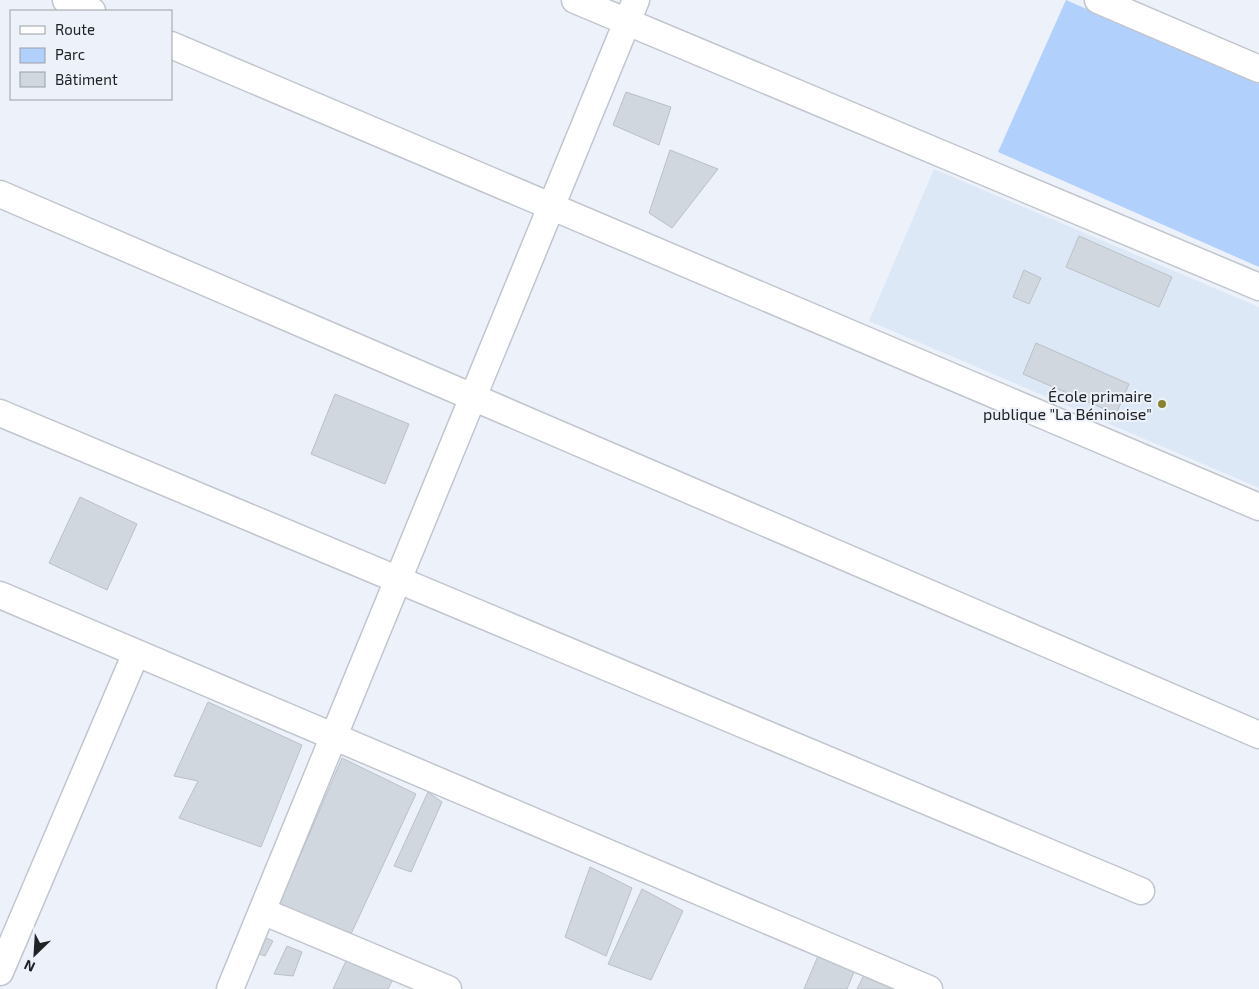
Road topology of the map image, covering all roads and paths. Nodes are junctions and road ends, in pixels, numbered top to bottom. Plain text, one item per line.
1 (66, 0) edge
2 (575, 0) edge
3 (1098, 0) edge
4 (90, 10) edge
5 (632, 11) edge
6 (172, 45) edge
7 (1259, 69) edge
8 (0, 194) edge
9 (552, 206) junction
10 (1259, 287) edge
11 (473, 397) junction
12 (0, 413) edge
13 (1259, 507) edge
14 (398, 580) junction
15 (0, 595) edge
16 (136, 653) junction
17 (1259, 735) edge
18 (334, 737) junction
19 (1141, 891) dead end
20 (262, 911) junction
21 (0, 972) edge
22 (230, 989) edge
23 (448, 989) edge
24 (929, 989) edge

1 - 4 street
2 - 5 street
3 - 7 street
5 - 9 street
5 - 10 street
6 - 9 street
8 - 11 street
9 - 11 street
9 - 13 street
11 - 14 street
11 - 17 street
12 - 14 street
14 - 18 street
14 - 19 street
15 - 16 street
16 - 18 street
16 - 21 street
18 - 20 street
18 - 24 street
20 - 22 street
20 - 23 street

